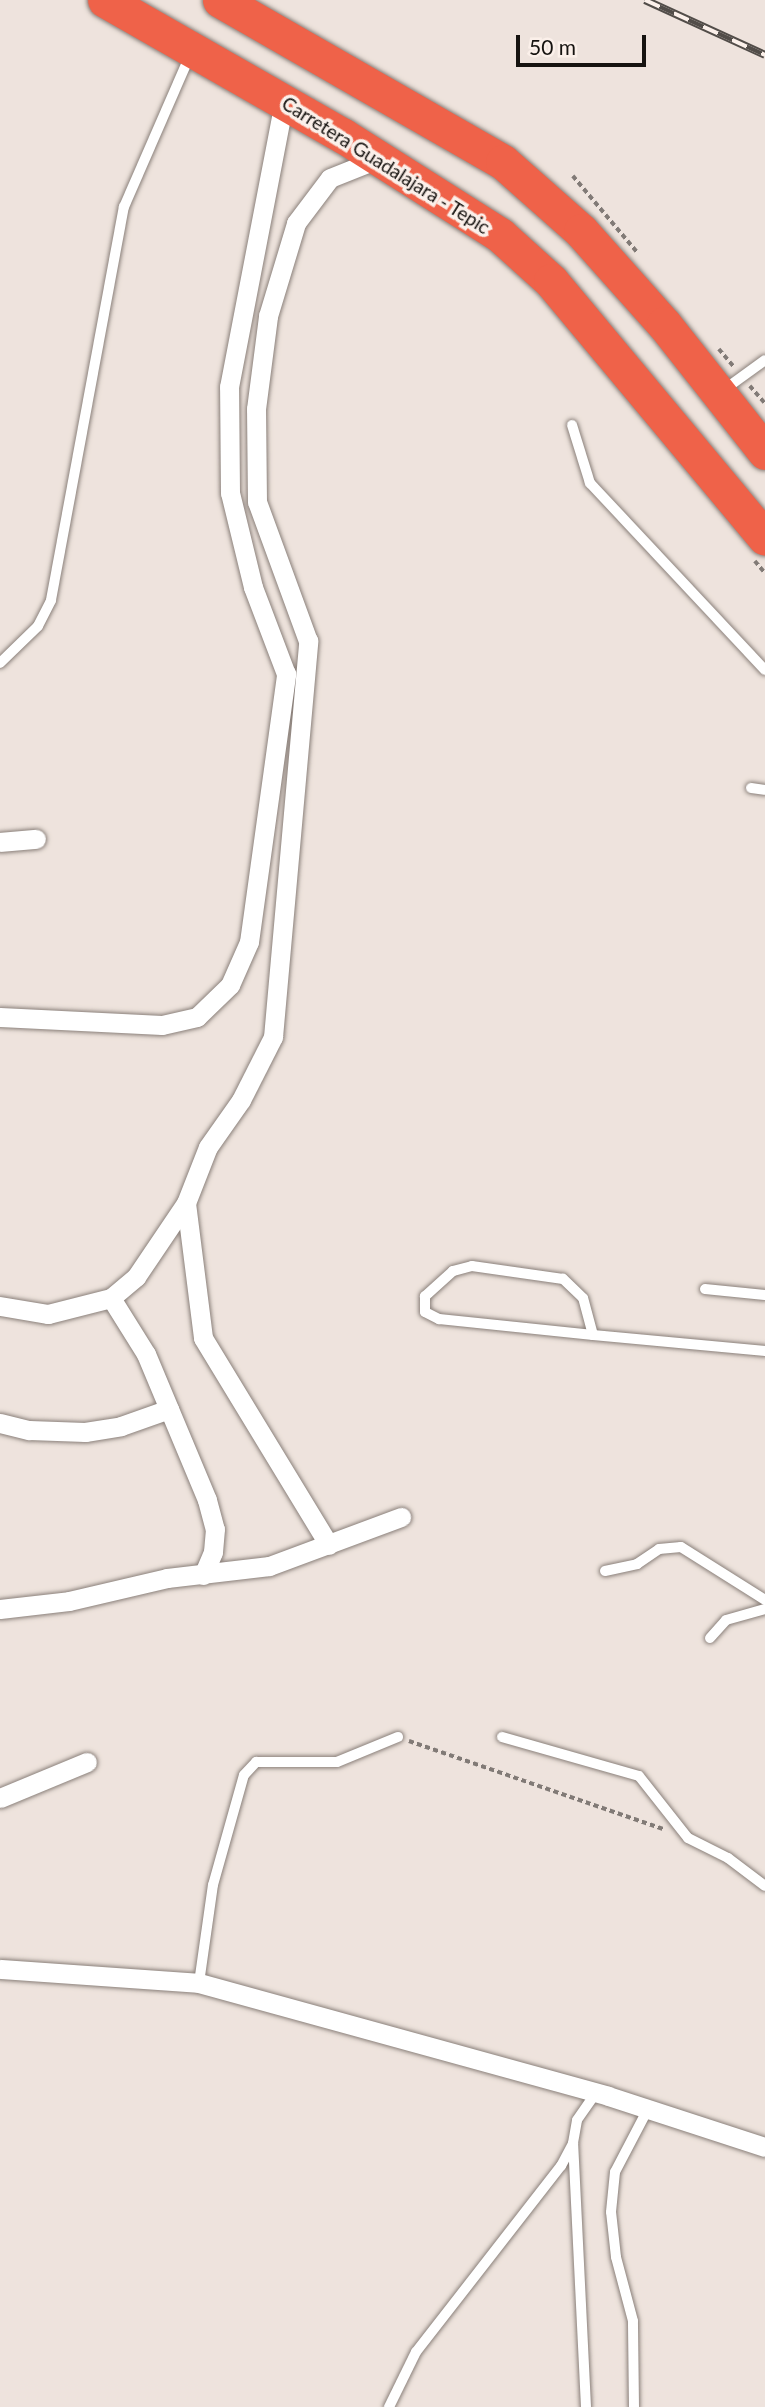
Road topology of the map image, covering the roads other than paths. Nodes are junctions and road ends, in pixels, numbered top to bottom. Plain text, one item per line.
1 (105, 0) edge
2 (220, 0) edge
3 (193, 48) junction
4 (284, 102) junction
5 (380, 158) junction
6 (765, 360) edge
7 (229, 387) junction
8 (259, 388) junction
9 (718, 393) junction
10 (572, 425) dead end
11 (765, 452) edge
12 (765, 538) edge
13 (274, 552) junction
14 (246, 559) junction
15 (301, 623) junction
16 (271, 634) junction
17 (0, 663) edge
18 (765, 670) edge
19 (751, 788) dead end
20 (765, 790) edge
21 (267, 811) junction
22 (295, 812) junction
23 (36, 839) dead end
24 (0, 842) edge
25 (0, 1017) edge
26 (186, 1203) junction
27 (705, 1289) dead end
28 (765, 1295) edge
29 (111, 1298) junction
30 (0, 1306) edge
31 (593, 1335) junction
32 (765, 1351) edge
33 (169, 1409) junction
34 (0, 1423) edge
35 (401, 1517) dead end
36 (329, 1545) junction
37 (605, 1571) dead end
38 (203, 1575) junction
39 (765, 1600) edge
40 (0, 1609) edge
41 (765, 1609) edge
42 (710, 1638) dead end
43 (398, 1737) road end
44 (502, 1737) dead end
45 (87, 1762) dead end
46 (0, 1798) edge
47 (765, 1886) edge
48 (0, 1969) edge
49 (199, 1983) junction
50 (596, 2093) junction
51 (648, 2109) junction
52 (573, 2143) junction
53 (765, 2147) edge
54 (388, 2407) edge
55 (586, 2407) edge
56 (634, 2407) edge

1 - 3 highway, Carretera Guadalajara - Tepic
2 - 9 highway
3 - 4 highway, Carretera Guadalajara - Tepic
3 - 17 lane
4 - 5 highway, Carretera Guadalajara - Tepic
4 - 7 street
5 - 8 street
5 - 12 highway, Carretera Guadalajara - Tepic
6 - 9 lane
7 - 8 street
7 - 14 street
8 - 13 street
9 - 11 highway
10 - 18 lane
13 - 14 street
13 - 15 street
14 - 16 street
15 - 16 street
15 - 22 street
16 - 21 street
19 - 20 lane
21 - 22 street
21 - 25 street
22 - 26 street
23 - 24 street
26 - 29 street
26 - 36 street
27 - 28 lane
29 - 30 street
29 - 33 street
31 - 31 lane
31 - 32 lane
33 - 34 street
33 - 38 street
35 - 36 street
36 - 38 street
37 - 39 lane
38 - 40 street
41 - 42 lane
43 - 49 lane
44 - 47 lane
45 - 46 street
48 - 49 street
49 - 50 street
50 - 51 street
50 - 52 lane
51 - 53 street
51 - 56 lane
52 - 54 lane
52 - 55 lane

